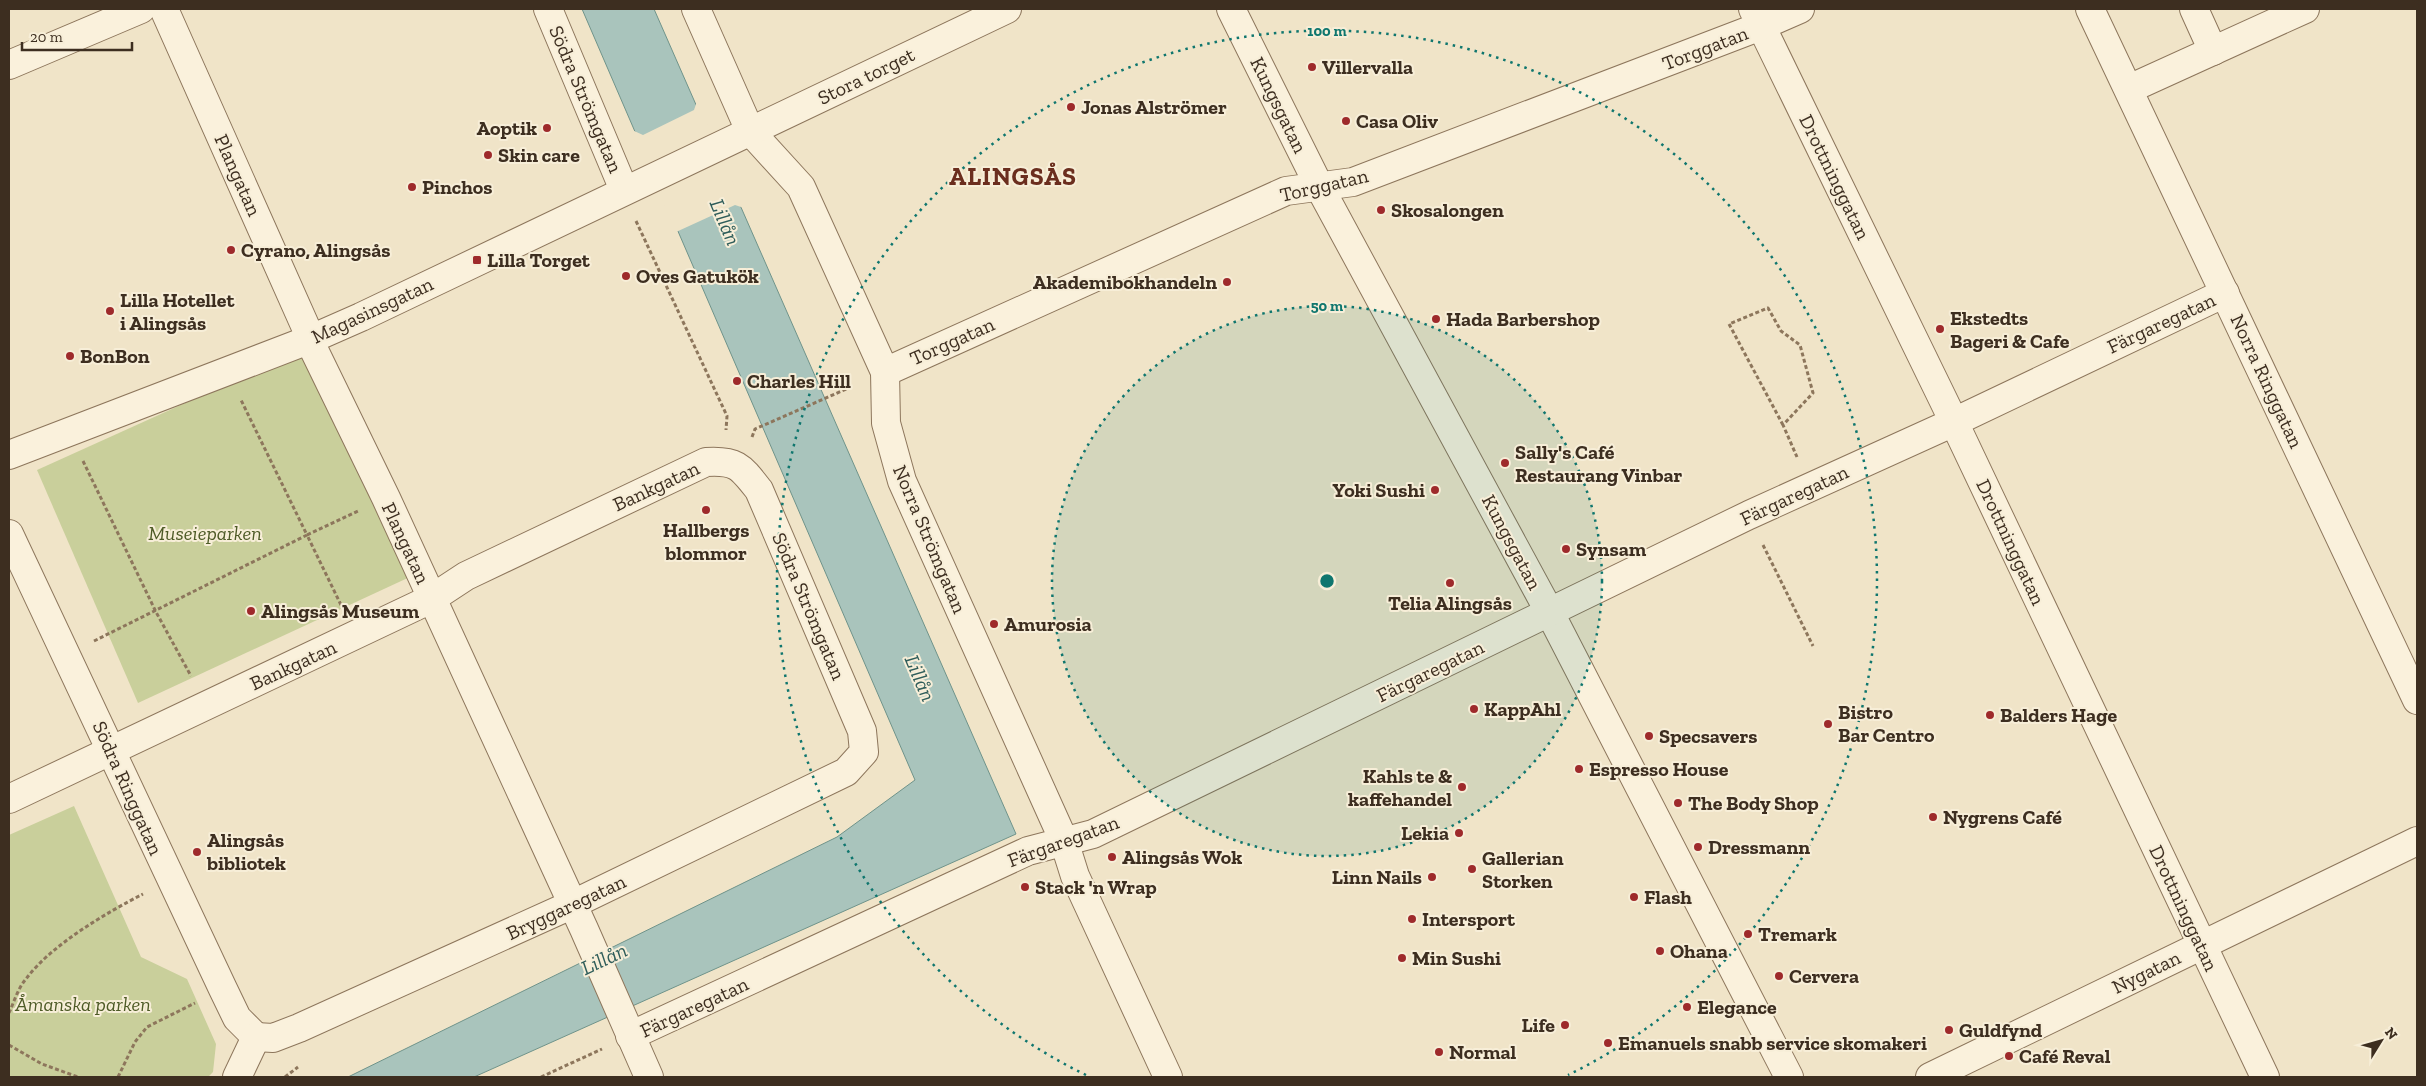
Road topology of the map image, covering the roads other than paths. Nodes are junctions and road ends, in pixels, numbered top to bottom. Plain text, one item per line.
1 (141, 9) edge
2 (164, 9) edge
3 (548, 9) edge
4 (696, 9) edge
5 (1007, 9) edge
6 (1231, 9) edge
7 (1800, 9) edge
8 (2090, 9) edge
9 (2194, 9) edge
10 (2305, 9) edge
11 (1757, 17) edge
12 (2214, 51) junction
13 (9, 65) edge
14 (2129, 89) junction
15 (750, 131) junction
16 (725, 142) joint
17 (634, 186) junction
18 (1319, 186) junction
19 (2225, 293) junction
20 (311, 339) junction
21 (885, 372) junction
22 (1954, 422) junction
23 (9, 456) edge
24 (732, 463) joint
25 (9, 534) edge
26 (431, 598) junction
27 (1550, 613) junction
28 (2417, 700) edge
29 (112, 751) junction
30 (864, 752) joint
31 (9, 799) edge
32 (1064, 841) junction
33 (2417, 841) edge
34 (571, 906) junction
35 (2201, 945) junction
36 (627, 1026) junction
37 (256, 1037) junction
38 (237, 1077) edge
39 (649, 1077) edge
40 (1168, 1077) edge
41 (1789, 1077) edge
42 (1930, 1077) edge
43 (2265, 1077) edge

1 - 13 street
2 - 20 street, Plangatan
3 - 17 street, Södra Strömgatan
4 - 15 street, Norra Strömgatan
5 - 15 street, Stora torget
6 - 18 street, Kungsgatan
7 - 11 street, Torggatan
8 - 14 street, Norra Ringgatan
9 - 12 street
10 - 12 street
11 - 18 street, Torggatan
11 - 22 street, Drottninggatan
12 - 14 street
14 - 19 street, Norra Ringgatan
15 - 16 street, Stora torget
15 - 21 street, Norra Strömgatan
16 - 17 street, Magasinsgatan
17 - 20 street, Magasinsgatan
18 - 21 street, Torggatan
18 - 27 street, Kungsgatan
19 - 22 street, Färgaregatan
19 - 28 street, Norra Ringgatan
20 - 23 street, Magasinsgatan
20 - 26 street, Plangatan
21 - 32 street, Norra Strömgatan
22 - 27 street, Färgaregatan
22 - 35 street, Drottninggatan
24 - 26 street, Bankgatan
24 - 30 street, Södra Strömgatan
25 - 29 street, Södra Ringgatan
26 - 29 street, Bankgatan
26 - 34 street, Plangatan
27 - 32 street, Färgaregatan
27 - 41 street, Kungsgatan
29 - 31 street, Bankgatan
29 - 37 street, Södra Ringgatan
30 - 34 street, Bryggaregatan
32 - 36 street, Färgaregatan
32 - 40 street, Norra Strömgatan
33 - 35 street, Nygatan
34 - 36 street, Plangatan
34 - 37 street, Bryggaregatan
35 - 42 street, Nygatan
35 - 43 street, Drottninggatan
36 - 39 street, Plangatan
37 - 38 street

